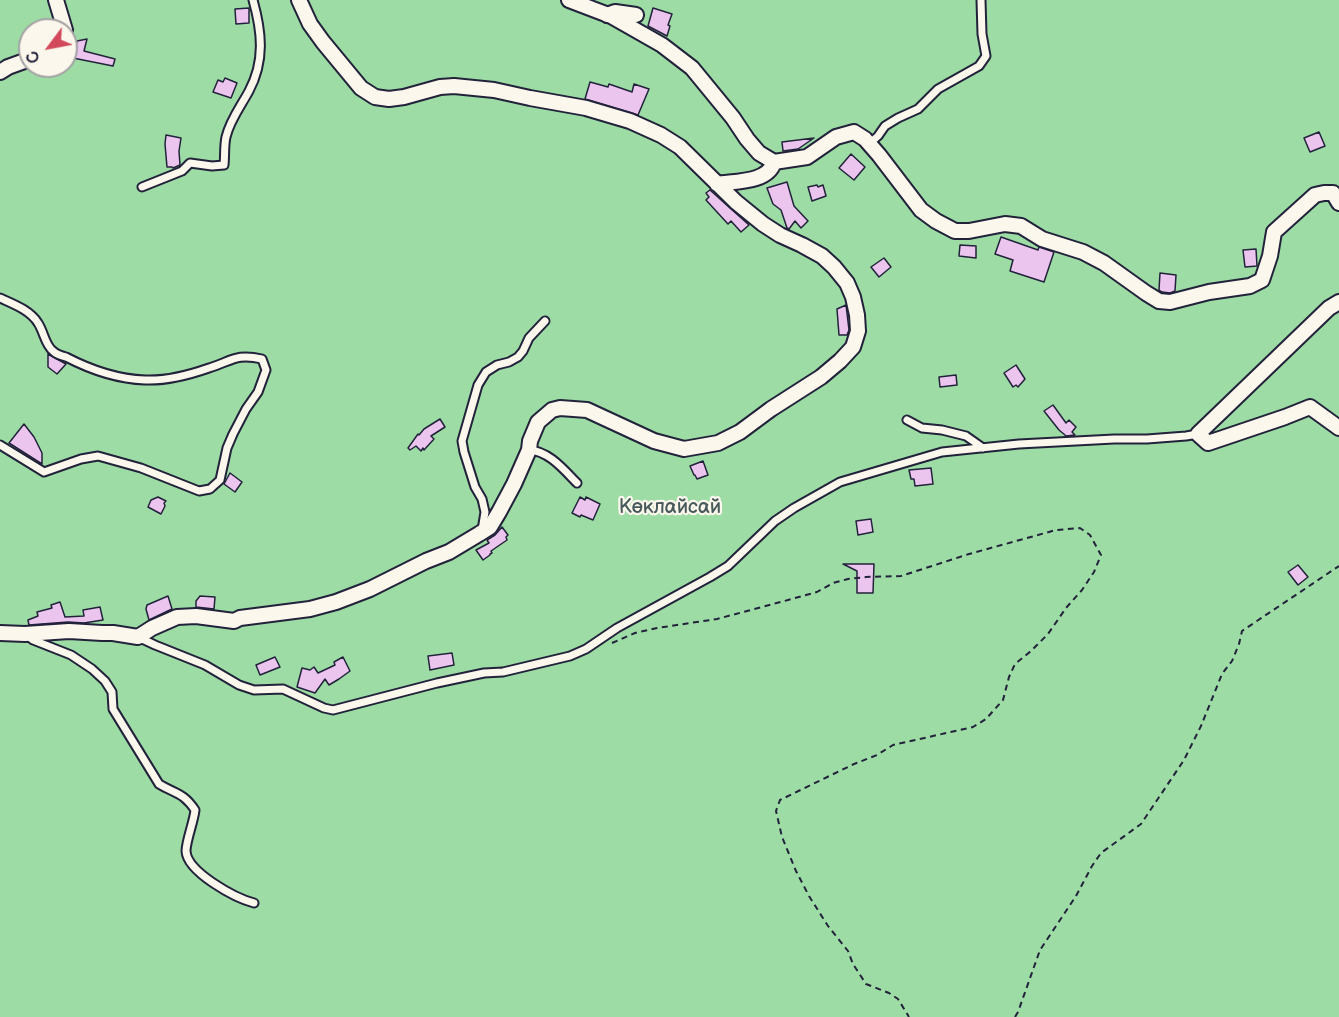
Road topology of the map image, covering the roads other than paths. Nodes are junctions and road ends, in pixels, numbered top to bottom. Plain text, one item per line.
1 (56, 0) edge
2 (253, 0) edge
3 (299, 0) edge
4 (569, 0) edge
5 (981, 0) edge
6 (607, 15) junction
7 (636, 15) dead end
8 (61, 18) edge
9 (18, 64) edge
10 (0, 72) edge
11 (869, 144) junction
12 (774, 162) junction
13 (717, 184) junction
14 (142, 187) dead end
15 (1339, 203) edge
16 (0, 298) edge
17 (1339, 302) edge
18 (545, 321) dead end
19 (907, 420) dead end
20 (1339, 428) edge
21 (1198, 434) junction
22 (0, 445) edge
23 (982, 448) junction
24 (529, 450) junction
25 (577, 483) dead end
26 (482, 533) junction
27 (0, 633) edge
28 (25, 634) junction
29 (138, 636) junction
30 (254, 903) dead end

1 - 8 street
2 - 14 lane
3 - 13 street
4 - 6 street
5 - 11 lane
6 - 7 street
6 - 12 street
9 - 10 street
11 - 12 street
11 - 15 street
12 - 13 street
13 - 24 street
16 - 22 lane
17 - 21 street
18 - 26 lane
19 - 23 lane
20 - 21 street
21 - 23 lane
23 - 29 lane
24 - 25 lane
24 - 26 street
26 - 29 street
27 - 28 street
28 - 29 street
28 - 30 lane

